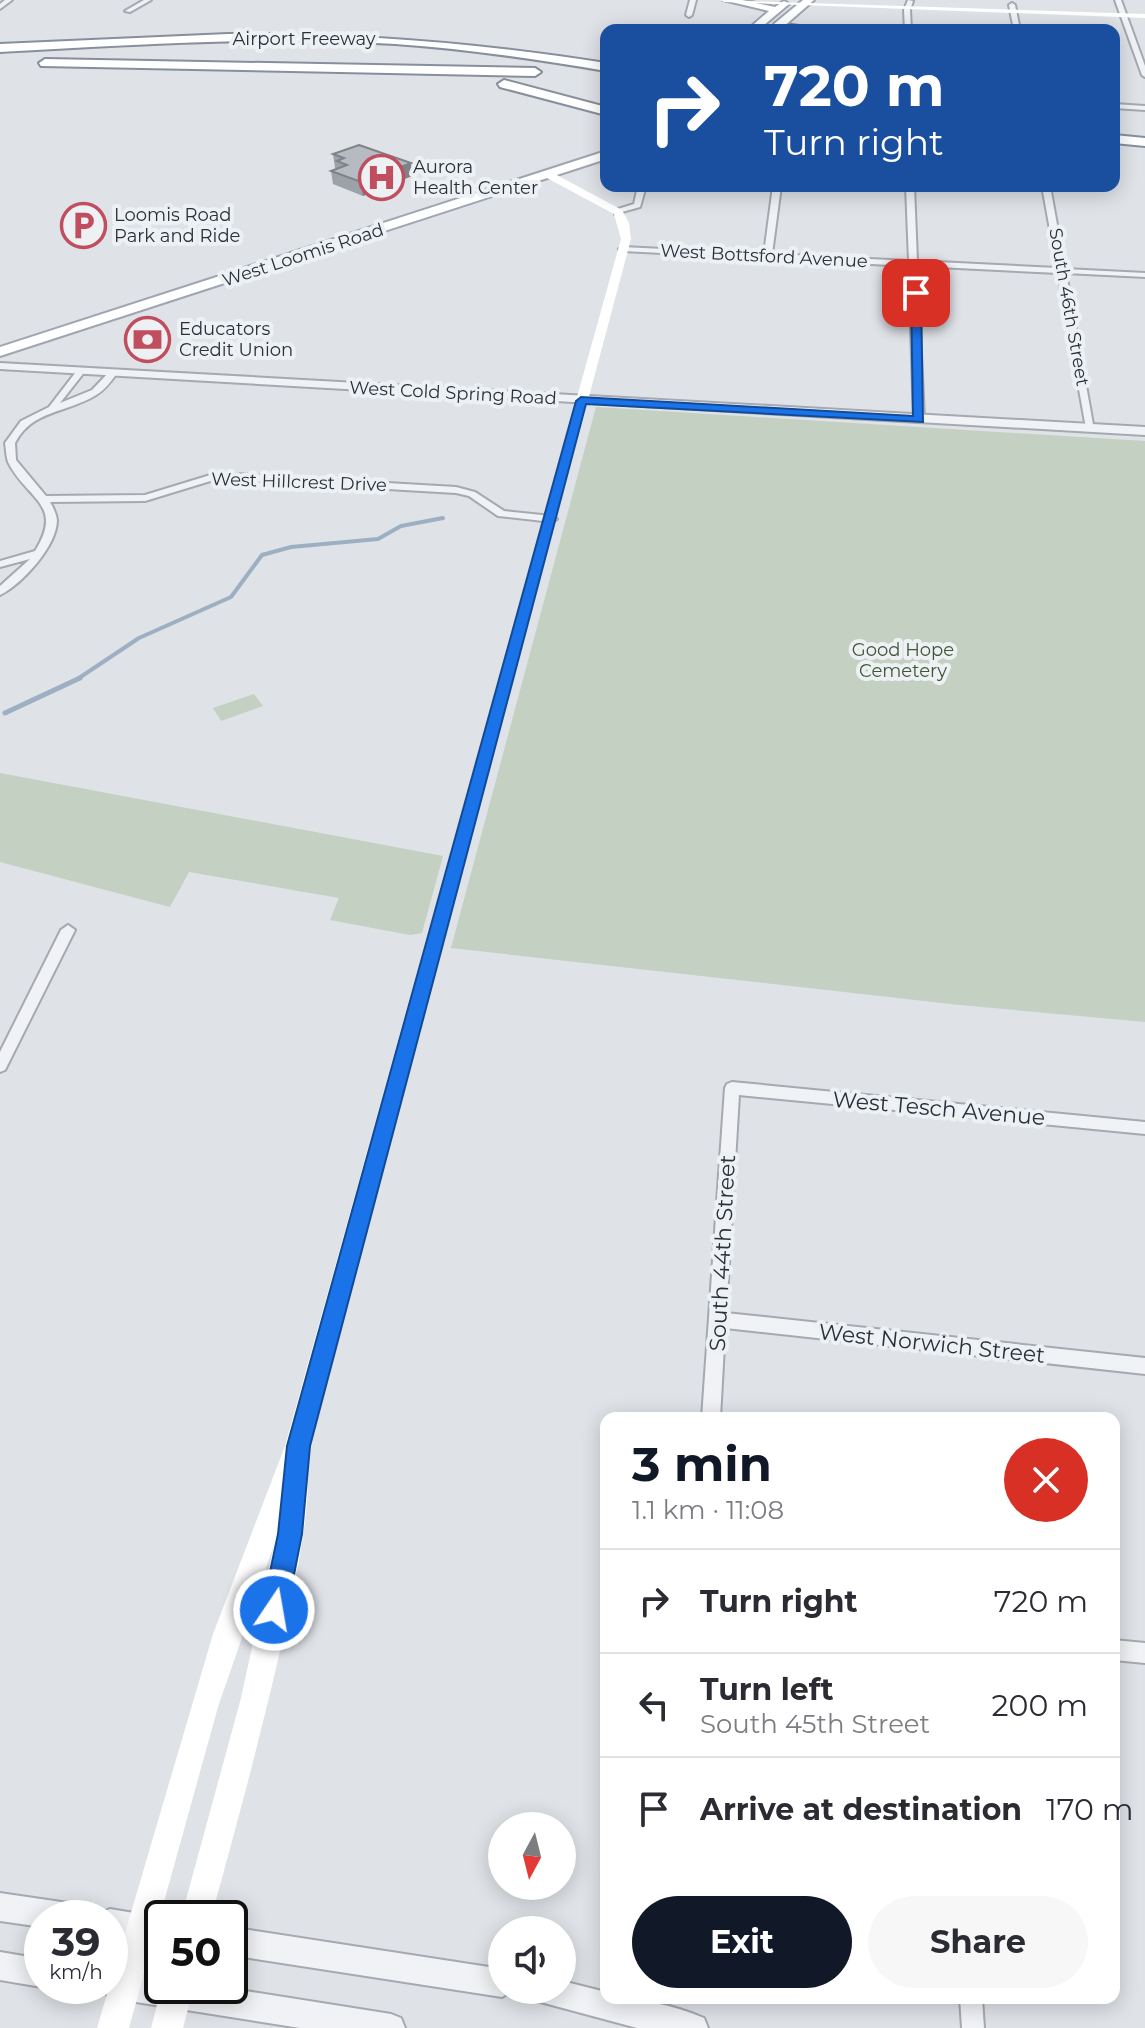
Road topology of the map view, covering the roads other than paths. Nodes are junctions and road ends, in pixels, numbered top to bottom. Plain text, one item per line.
1 (9, 0) edge
2 (148, 0) edge
3 (693, 0) edge
4 (726, 0) edge
5 (887, 0) edge
6 (807, 2) edge
7 (784, 4) edge
8 (909, 4) edge
9 (0, 7) edge
10 (1012, 8) junction
11 (1121, 8) edge
12 (128, 11) dead end
13 (1145, 13) edge
14 (689, 15) dead end
15 (759, 24) edge
16 (780, 24) edge
17 (908, 24) edge
18 (1016, 24) edge
19 (301, 37) junction
20 (0, 48) edge
21 (600, 53) edge
22 (30, 63) dead end
23 (600, 66) edge
24 (328, 67) junction
25 (1145, 75) edge
26 (600, 78) edge
27 (1120, 106) edge
28 (1145, 108) edge
29 (600, 109) edge
30 (1120, 142) edge
31 (1145, 144) edge
32 (600, 145) edge
33 (1120, 152) edge
34 (1145, 154) edge
35 (573, 156) junction
36 (600, 157) edge
37 (535, 169) junction
38 (549, 175) junction
39 (499, 191) junction
40 (640, 192) edge
41 (776, 192) edge
42 (910, 192) edge
43 (1047, 192) edge
44 (618, 212) junction
45 (623, 249) junction
46 (263, 255) junction
47 (768, 256) junction
48 (279, 262) junction
49 (915, 264) junction
50 (1063, 271) junction
51 (1145, 275) edge
52 (0, 339) edge
53 (0, 352) edge
54 (0, 366) edge
55 (82, 370) junction
56 (114, 372) junction
57 (581, 401) junction
58 (53, 406) junction
59 (919, 419) junction
60 (1091, 428) junction
61 (1145, 431) edge
62 (43, 499) junction
63 (552, 519) junction
64 (38, 553) junction
65 (0, 564) edge
66 (0, 592) edge
67 (68, 930) dead end
68 (0, 1066) edge
69 (732, 1088) joint
70 (1145, 1128) edge
71 (719, 1320) junction
72 (1145, 1366) edge
73 (711, 1412) edge
74 (298, 1446) junction
75 (1120, 1651) edge
76 (1145, 1653) edge
77 (160, 1900) edge
78 (201, 1900) edge
79 (0, 1907) edge
80 (24, 1911) edge
81 (144, 1943) edge
82 (248, 1944) edge
83 (0, 1966) edge
84 (128, 1969) edge
85 (24, 1970) edge
86 (488, 1981) edge
87 (576, 1998) edge
88 (248, 2003) edge
89 (116, 2004) edge
90 (173, 2004) edge
91 (971, 2004) edge
92 (113, 2028) edge
93 (167, 2028) edge
94 (391, 2028) edge
95 (694, 2028) edge
96 (973, 2028) edge

1 - 9 street
2 - 12 street
3 - 14 street
4 - 7 main road
5 - 8 main road
6 - 7 main road
6 - 8 main road
6 - 16 main road
7 - 15 main road
8 - 10 main road
8 - 17 street
10 - 11 main road
10 - 18 street
11 - 13 main road
11 - 25 street
19 - 20 highway, Airport Freeway
19 - 21 highway
19 - 23 highway, Airport Freeway
22 - 24 highway, Airport Freeway
24 - 26 highway, Airport Freeway
24 - 29 highway
27 - 28 street
30 - 31 highway
32 - 35 main road, West Loomis Road
33 - 34 highway
35 - 37 main road, West Loomis Road
35 - 38 main road
36 - 38 main road, West Loomis Road
37 - 39 main road
37 - 46 main road, West Loomis Road
38 - 39 main road, West Loomis Road
38 - 44 main road
39 - 48 main road, West Loomis Road
40 - 44 street
41 - 47 street
42 - 49 street
43 - 50 street, South 46th Street
44 - 45 main road
45 - 47 street, West Bottsford Avenue
45 - 57 main road
46 - 48 main road
46 - 52 main road, West Loomis Road
47 - 49 street, West Bottsford Avenue
48 - 53 main road, West Loomis Road
49 - 50 street, West Bottsford Avenue
49 - 59 street
50 - 51 street, West Bottsford Avenue
50 - 60 street, South 46th Street
54 - 55 street, West Cold Spring Road
55 - 56 street, West Cold Spring Road
55 - 58 street
56 - 57 street, West Cold Spring Road
56 - 58 street
57 - 59 street, West Cold Spring Road
57 - 63 main road
58 - 62 street
59 - 60 street, West Cold Spring Road
60 - 61 street, West Cold Spring Road
62 - 63 street, West Hillcrest Drive
62 - 64 street
63 - 74 main road
64 - 65 street
64 - 66 street
67 - 68 street
69 - 70 street, West Tesch Avenue
69 - 71 street, South 44th Street
71 - 72 street, West Norwich Street
71 - 73 street, South 44th Street
74 - 77 main road
74 - 78 main road
75 - 76 street
79 - 80 street
81 - 84 main road
82 - 86 street
83 - 85 street
87 - 95 street
88 - 94 street
89 - 92 main road
90 - 93 main road
91 - 96 street

